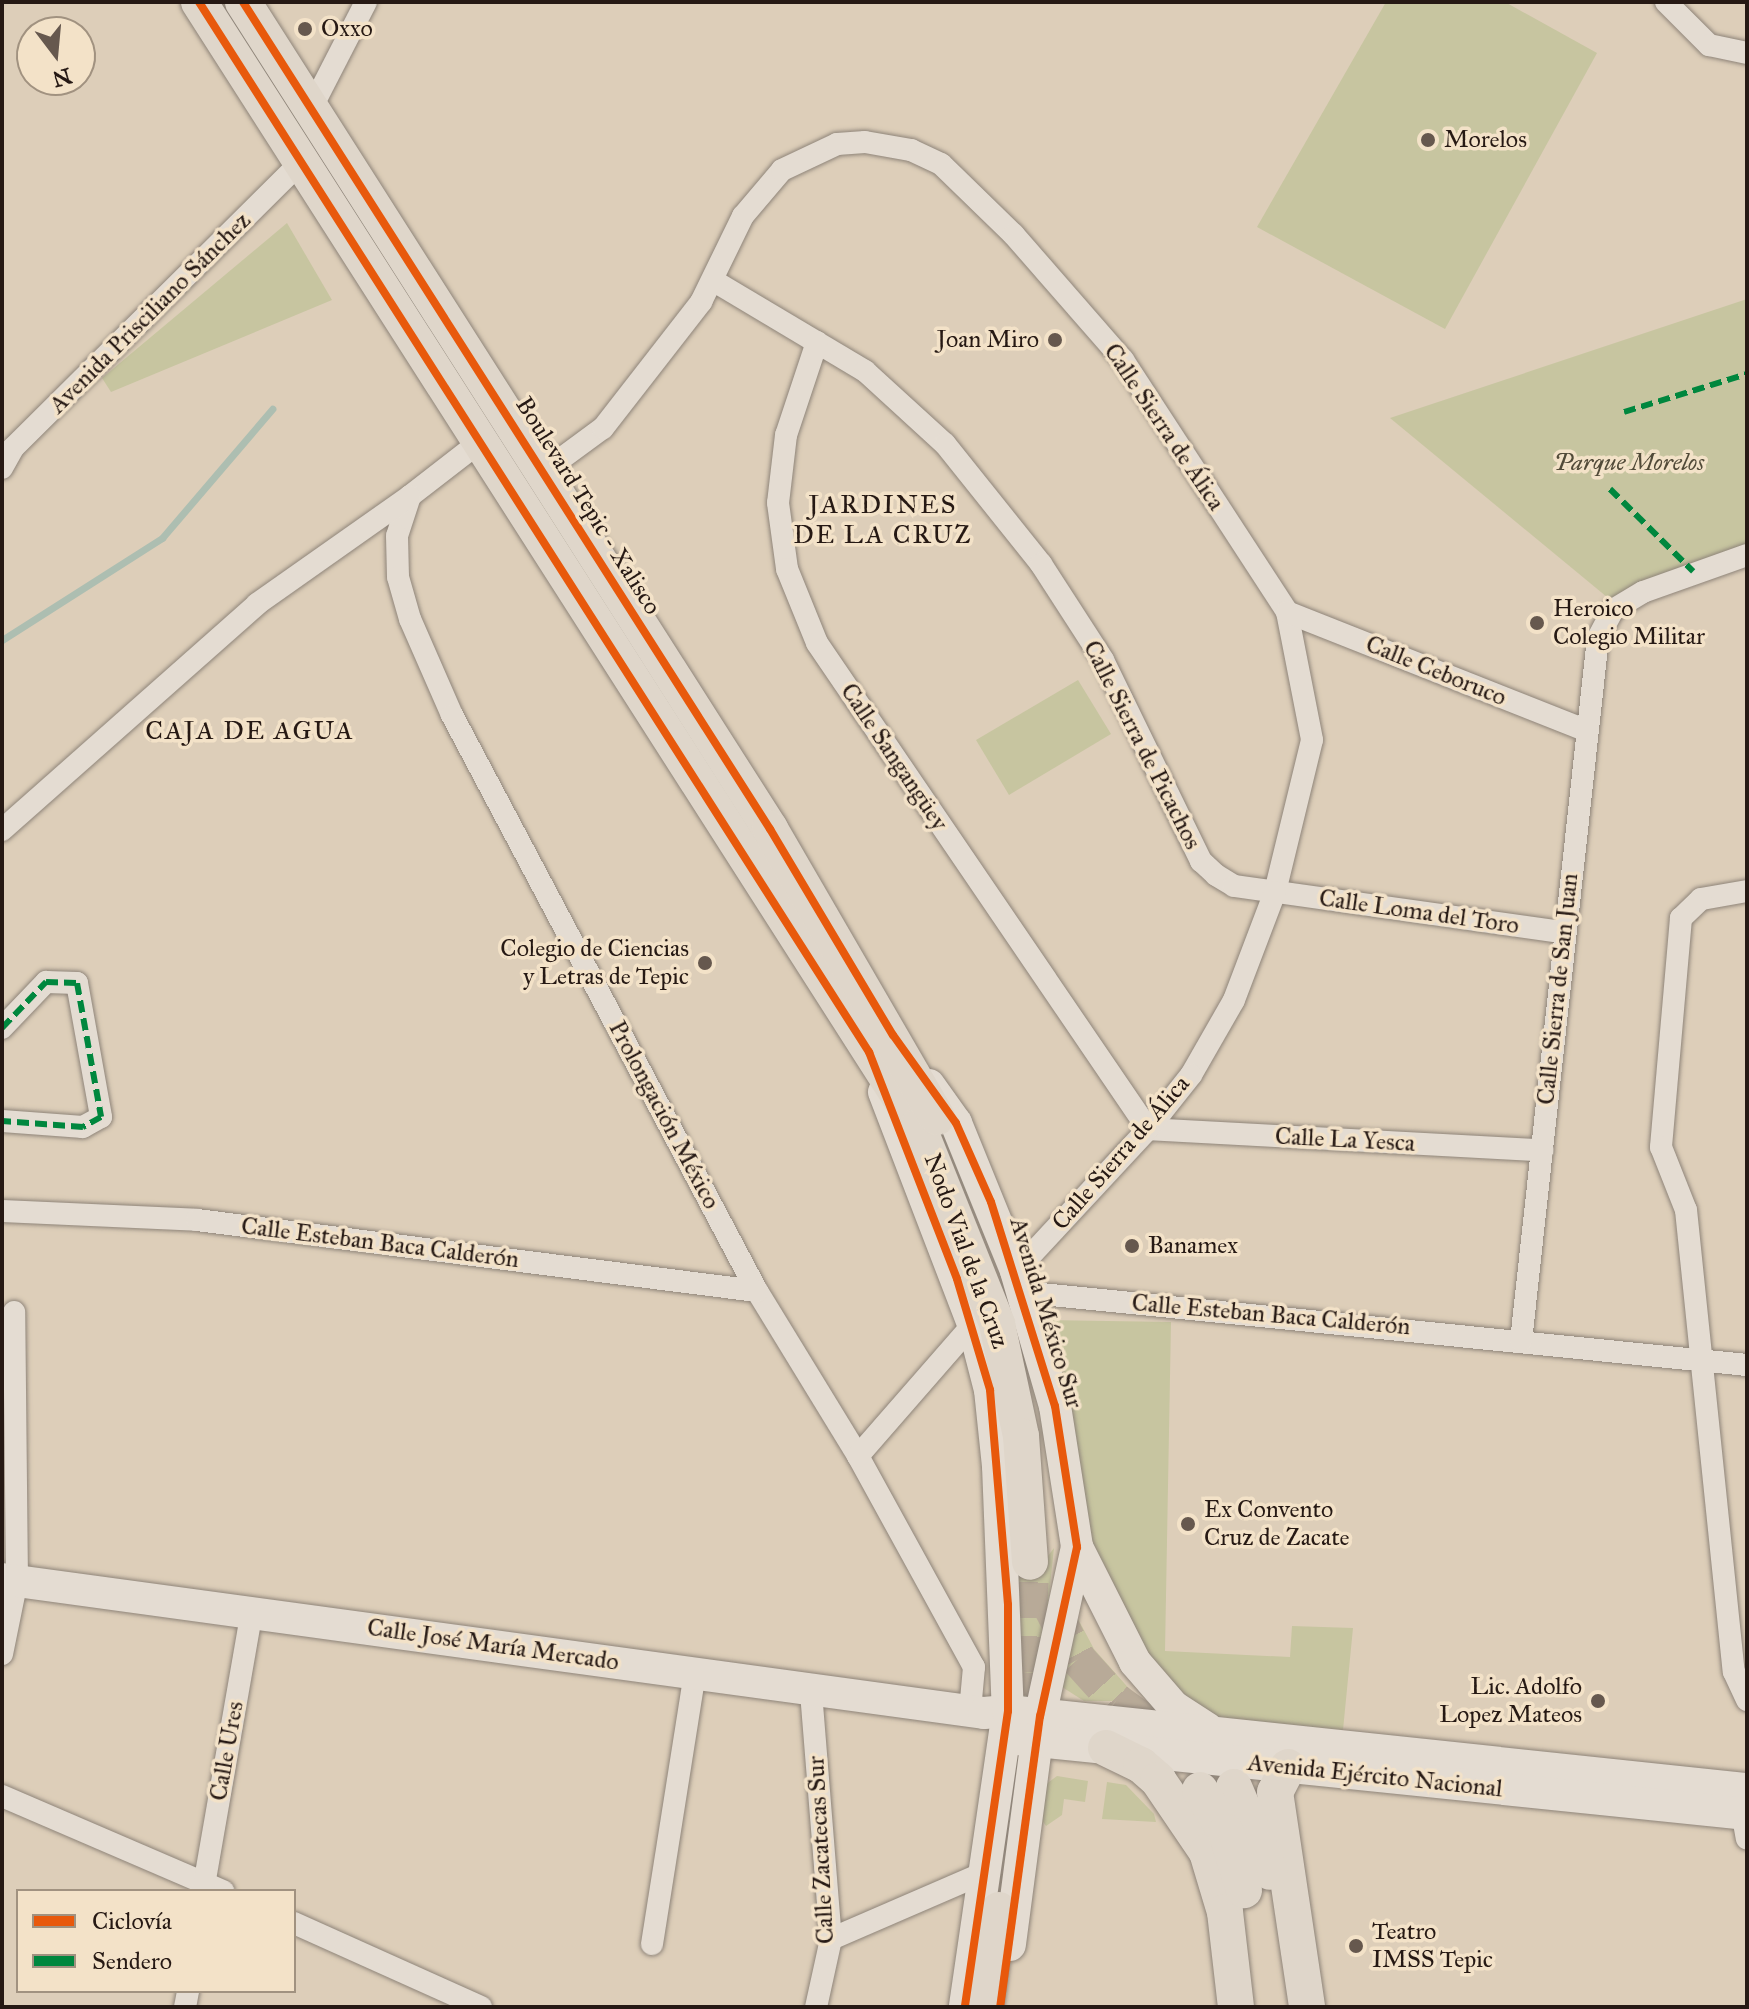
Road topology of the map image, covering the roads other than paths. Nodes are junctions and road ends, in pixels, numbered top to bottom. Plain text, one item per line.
1 (199, 2) edge
2 (243, 2) edge
3 (366, 2) edge
4 (1666, 2) edge
5 (1747, 53) edge
6 (311, 109) junction
7 (302, 161) junction
8 (714, 281) junction
9 (817, 342) junction
10 (481, 441) junction
11 (2, 468) edge
12 (543, 472) junction
13 (410, 496) junction
14 (1747, 555) edge
15 (1287, 612) junction
16 (1585, 730) junction
17 (2, 830) edge
18 (1747, 891) edge
19 (1275, 892) junction
20 (1563, 932) junction
21 (2, 1028) edge
22 (881, 1043) junction
23 (2, 1121) edge
24 (1148, 1129) junction
25 (1542, 1150) junction
26 (2, 1211) edge
27 (1019, 1282) junction
28 (757, 1291) junction
29 (14, 1312) dead end
30 (973, 1324) junction
31 (1521, 1341) junction
32 (1700, 1360) junction
33 (1747, 1365) edge
34 (858, 1456) junction
35 (1050, 1555) junction
36 (10, 1579) edge
37 (252, 1610) junction
38 (2, 1654) edge
39 (695, 1674) junction
40 (811, 1692) junction
41 (1747, 1700) edge
42 (991, 1718) junction
43 (1039, 1728) junction
44 (1218, 1735) junction
45 (1106, 1748) junction
46 (1288, 1767) junction
47 (2, 1796) edge
48 (1744, 1809) edge
49 (981, 1874) junction
50 (210, 1888) edge
51 (999, 1910) tunnel mouth
52 (296, 1924) edge
53 (831, 1939) junction
54 (652, 1944) dead end
55 (481, 2007) edge
56 (816, 2007) edge
57 (965, 2007) edge
58 (985, 2007) edge
59 (1000, 2007) edge
60 (1236, 2007) edge
61 (1260, 2007) edge
62 (1295, 2007) edge
63 (1307, 2007) edge

1 - 7 main road
2 - 6 main road, Boulevard Tepic - Xalisco
3 - 6 street
4 - 5 street
6 - 12 main road, Boulevard Tepic - Xalisco
7 - 10 main road
7 - 11 street, Avenida Prisciliano Sánchez
8 - 9 street, Calle Sierra de Picachos
8 - 12 street, Calle Sierra de Álica
8 - 15 street, Calle Sierra de Álica
9 - 19 street, Calle Sierra de Picachos
9 - 24 street, Calle Sangangüey
10 - 12 street
10 - 13 street
10 - 22 main road
12 - 22 main road, Boulevard Tepic - Xalisco
13 - 17 street
13 - 28 street, Prolongación México
14 - 16 street, Calle Sierra de San Juan
15 - 16 street, Calle Ceboruco
15 - 19 street, Calle Sierra de Álica
16 - 20 street, Calle Sierra de San Juan
18 - 32 street
19 - 20 street, Calle Loma del Toro
19 - 24 street, Calle Sierra de Álica
20 - 25 street, Calle Sierra de San Juan
21 - 23 street
22 - 27 main road, Avenida México Sur
22 - 30 main road
22 - 35 main road, Nodo Vial de la Cruz
24 - 25 street, Calle La Yesca
24 - 27 street, Calle Sierra de Álica
25 - 31 street, Calle Sierra de San Juan
26 - 28 street, Calle Esteban Baca Calderón
27 - 31 street, Calle Esteban Baca Calderón
27 - 35 main road, Avenida México Sur
28 - 34 street, Prolongación México
29 - 36 street
30 - 34 street
30 - 42 main road
31 - 32 street, Calle Esteban Baca Calderón
32 - 33 street, Calle Esteban Baca Calderón
32 - 41 street
34 - 42 street, Prolongación México
35 - 43 main road, Avenida México Sur
35 - 44 main road
36 - 37 main road, Calle José María Mercado
36 - 38 street
37 - 39 main road, Calle José María Mercado
37 - 50 street, Calle Ures
39 - 40 main road, Calle José María Mercado
39 - 54 street
40 - 42 main road, Calle José María Mercado
40 - 53 street, Calle Zacatecas Sur
42 - 43 main road, Avenida Ejército Nacional
42 - 49 main road
43 - 44 main road, Avenida Ejército Nacional
43 - 45 main road, Avenida Ejército Nacional
43 - 59 main road, Avenida México Sur
44 - 48 main road, Avenida Ejército Nacional
45 - 46 main road, Avenida Ejército Nacional
45 - 60 main road
46 - 48 main road, Avenida Ejército Nacional
46 - 63 main road
47 - 50 street
49 - 53 street
49 - 57 main road
51 - 58 main road
52 - 55 street
53 - 56 street, Calle Zacatecas Sur
61 - 62 main road

